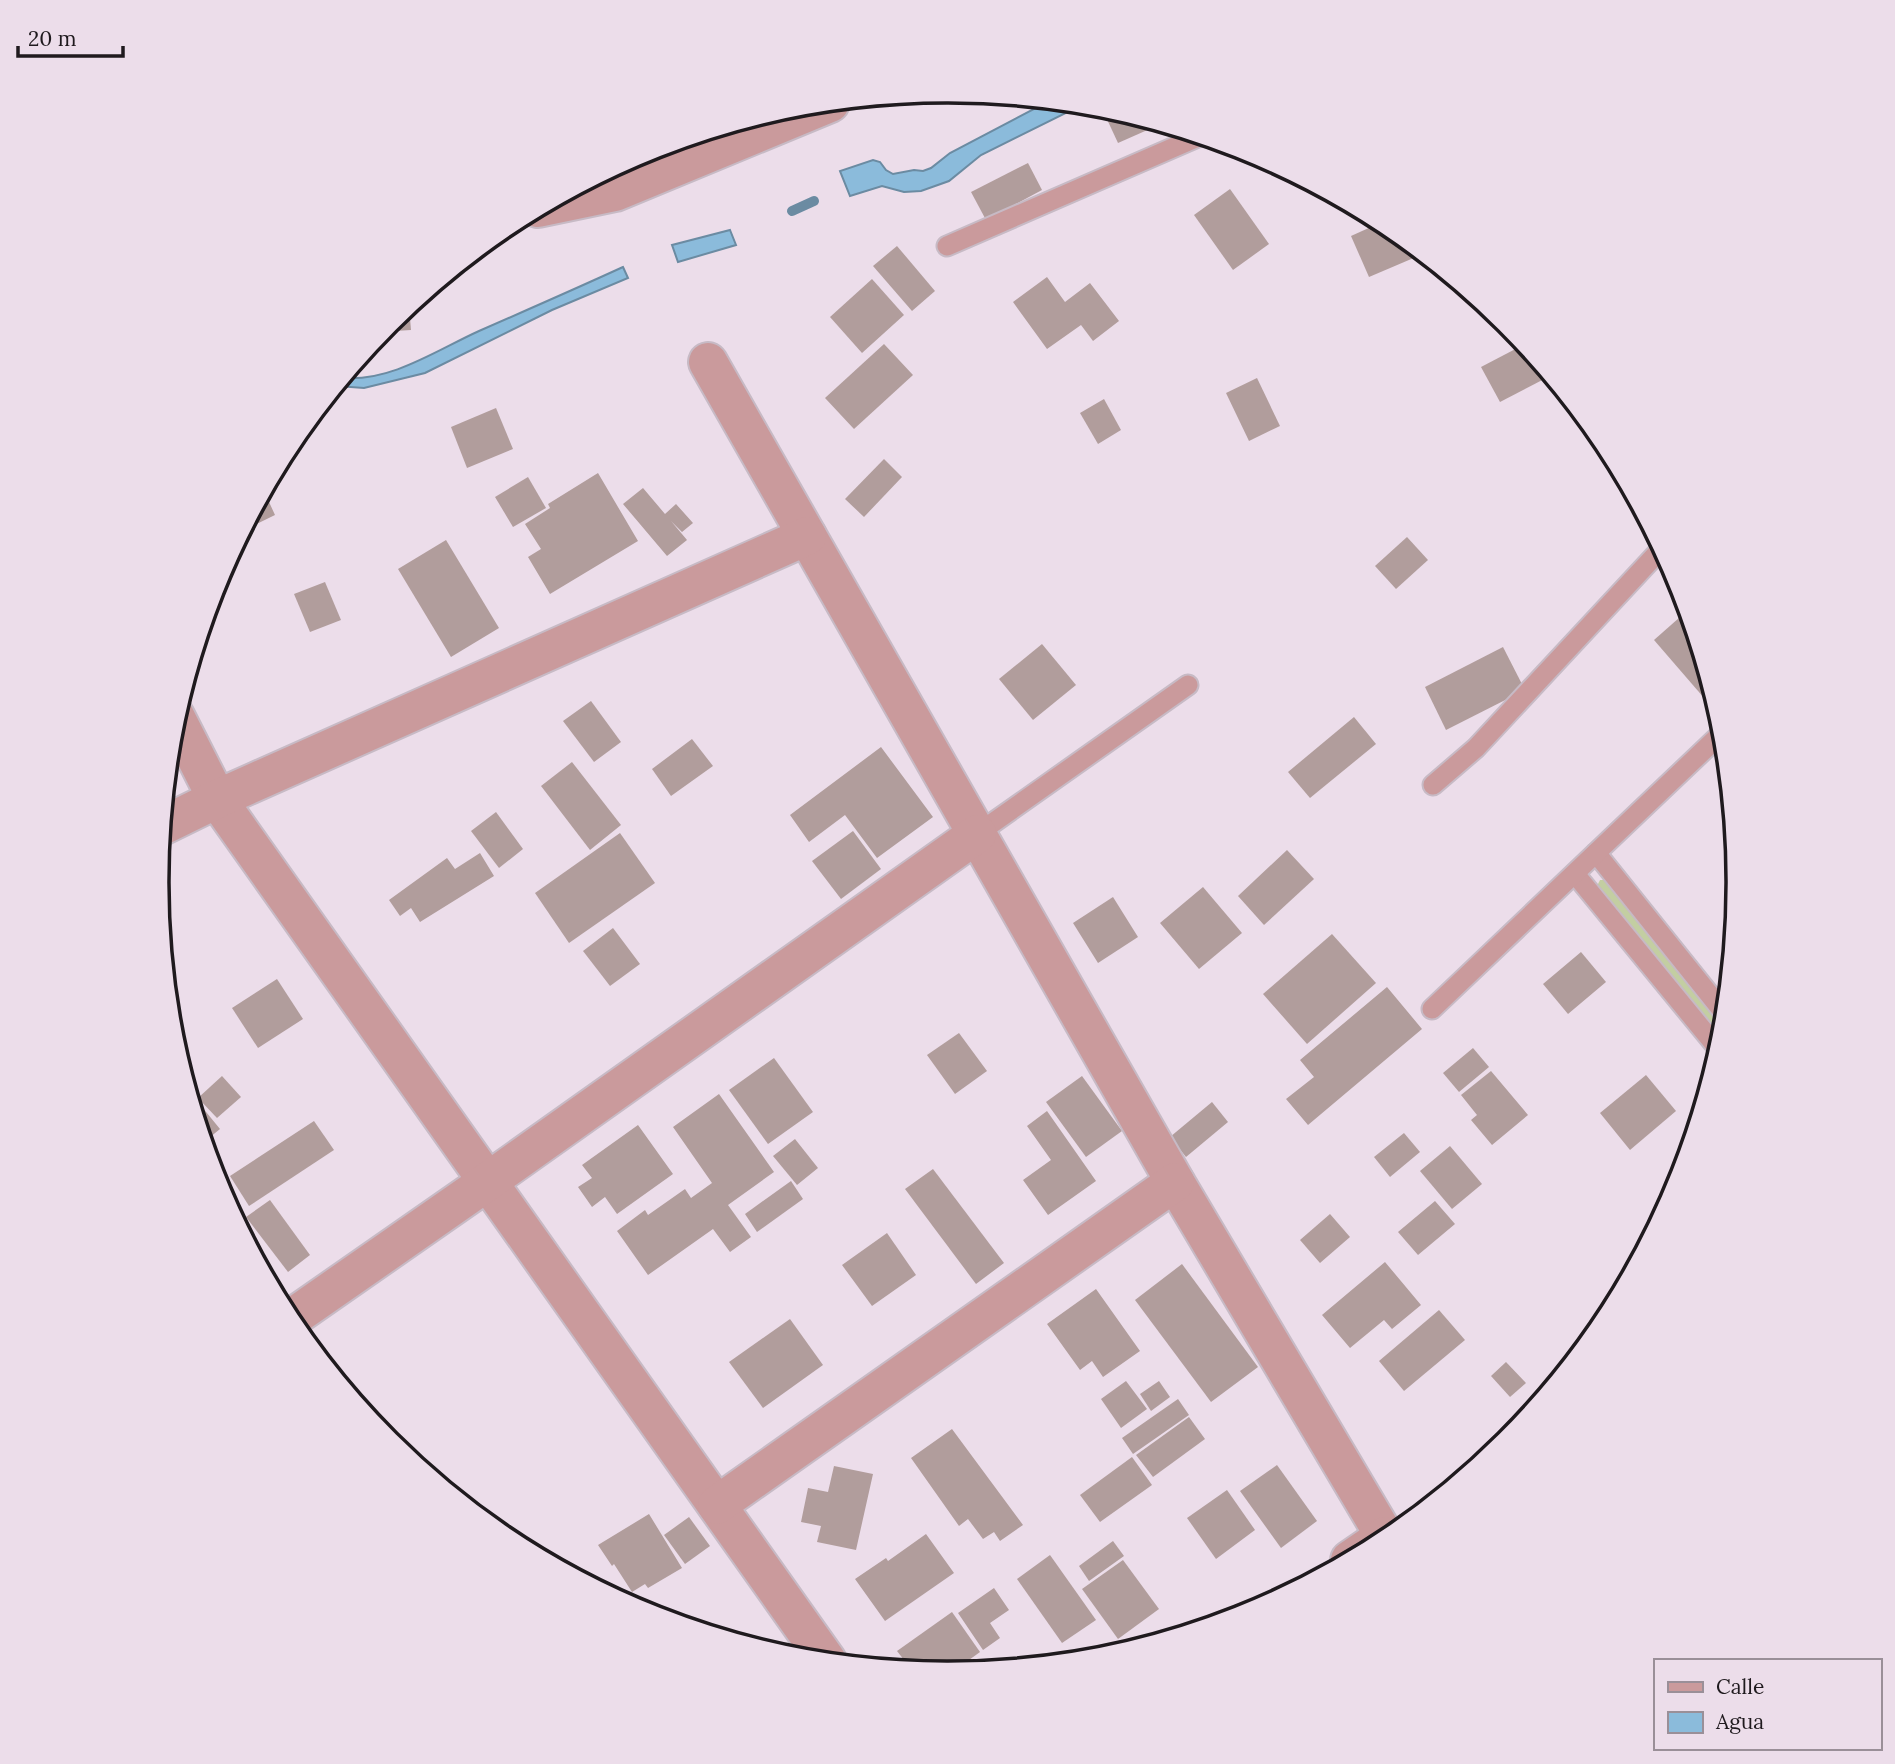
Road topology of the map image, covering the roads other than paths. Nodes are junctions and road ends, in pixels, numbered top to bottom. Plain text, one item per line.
1 (770, 124) edge
2 (1186, 141) edge
3 (571, 201) edge
4 (947, 246) dead end
5 (708, 362) dead end
6 (807, 536) junction
7 (1654, 556) edge
8 (1188, 685) dead end
9 (183, 733) edge
10 (1713, 741) edge
11 (1433, 785) dead end
12 (217, 799) junction
13 (171, 822) edge
14 (977, 834) junction
15 (1596, 853) junction
16 (1574, 874) junction
17 (1717, 1002) edge
18 (1432, 1009) dead end
19 (1710, 1039) edge
20 (487, 1182) junction
21 (1175, 1182) junction
22 (299, 1313) edge
23 (717, 1505) junction
24 (1381, 1529) edge
25 (819, 1650) edge

1 - 3 street
2 - 4 lane
5 - 6 street
6 - 12 street
6 - 14 street
7 - 11 lane
8 - 14 lane
9 - 12 street
10 - 15 lane
12 - 13 street
12 - 20 street
14 - 20 street
14 - 21 street
15 - 16 lane
15 - 17 lane
16 - 18 lane
16 - 19 lane
20 - 22 street
20 - 23 street
21 - 23 street
21 - 24 street
23 - 25 street

